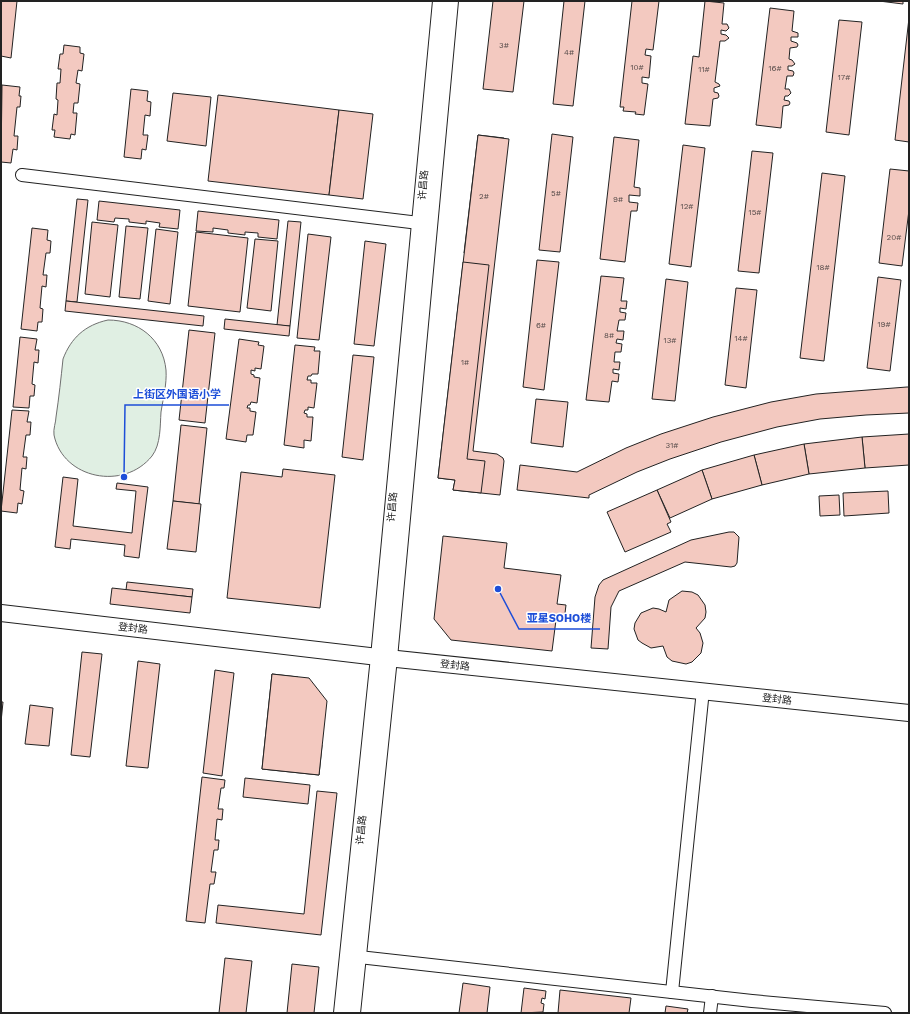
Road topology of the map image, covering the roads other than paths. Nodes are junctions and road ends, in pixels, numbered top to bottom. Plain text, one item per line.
1 (440, 1) edge
2 (452, 1) edge
3 (22, 175) dead end
4 (419, 223) junction
5 (1, 612) edge
6 (384, 658) junction
7 (703, 690) junction
8 (909, 713) edge
9 (359, 957) junction
10 (672, 992) junction
11 (712, 996) junction
12 (341, 1013) edge
13 (352, 1013) edge
14 (710, 1013) edge
15 (885, 1013) edge

1 - 4 street, 许昌路
2 - 6 street, 许昌路
3 - 4 street
4 - 6 street, 许昌路
5 - 6 main road, 登封路
6 - 7 main road, 登封路
6 - 9 street, 许昌路
6 - 12 street, 许昌路
7 - 8 main road, 登封路
7 - 10 street
9 - 10 street
9 - 13 street, 许昌路
10 - 11 street
11 - 14 street
11 - 15 street

